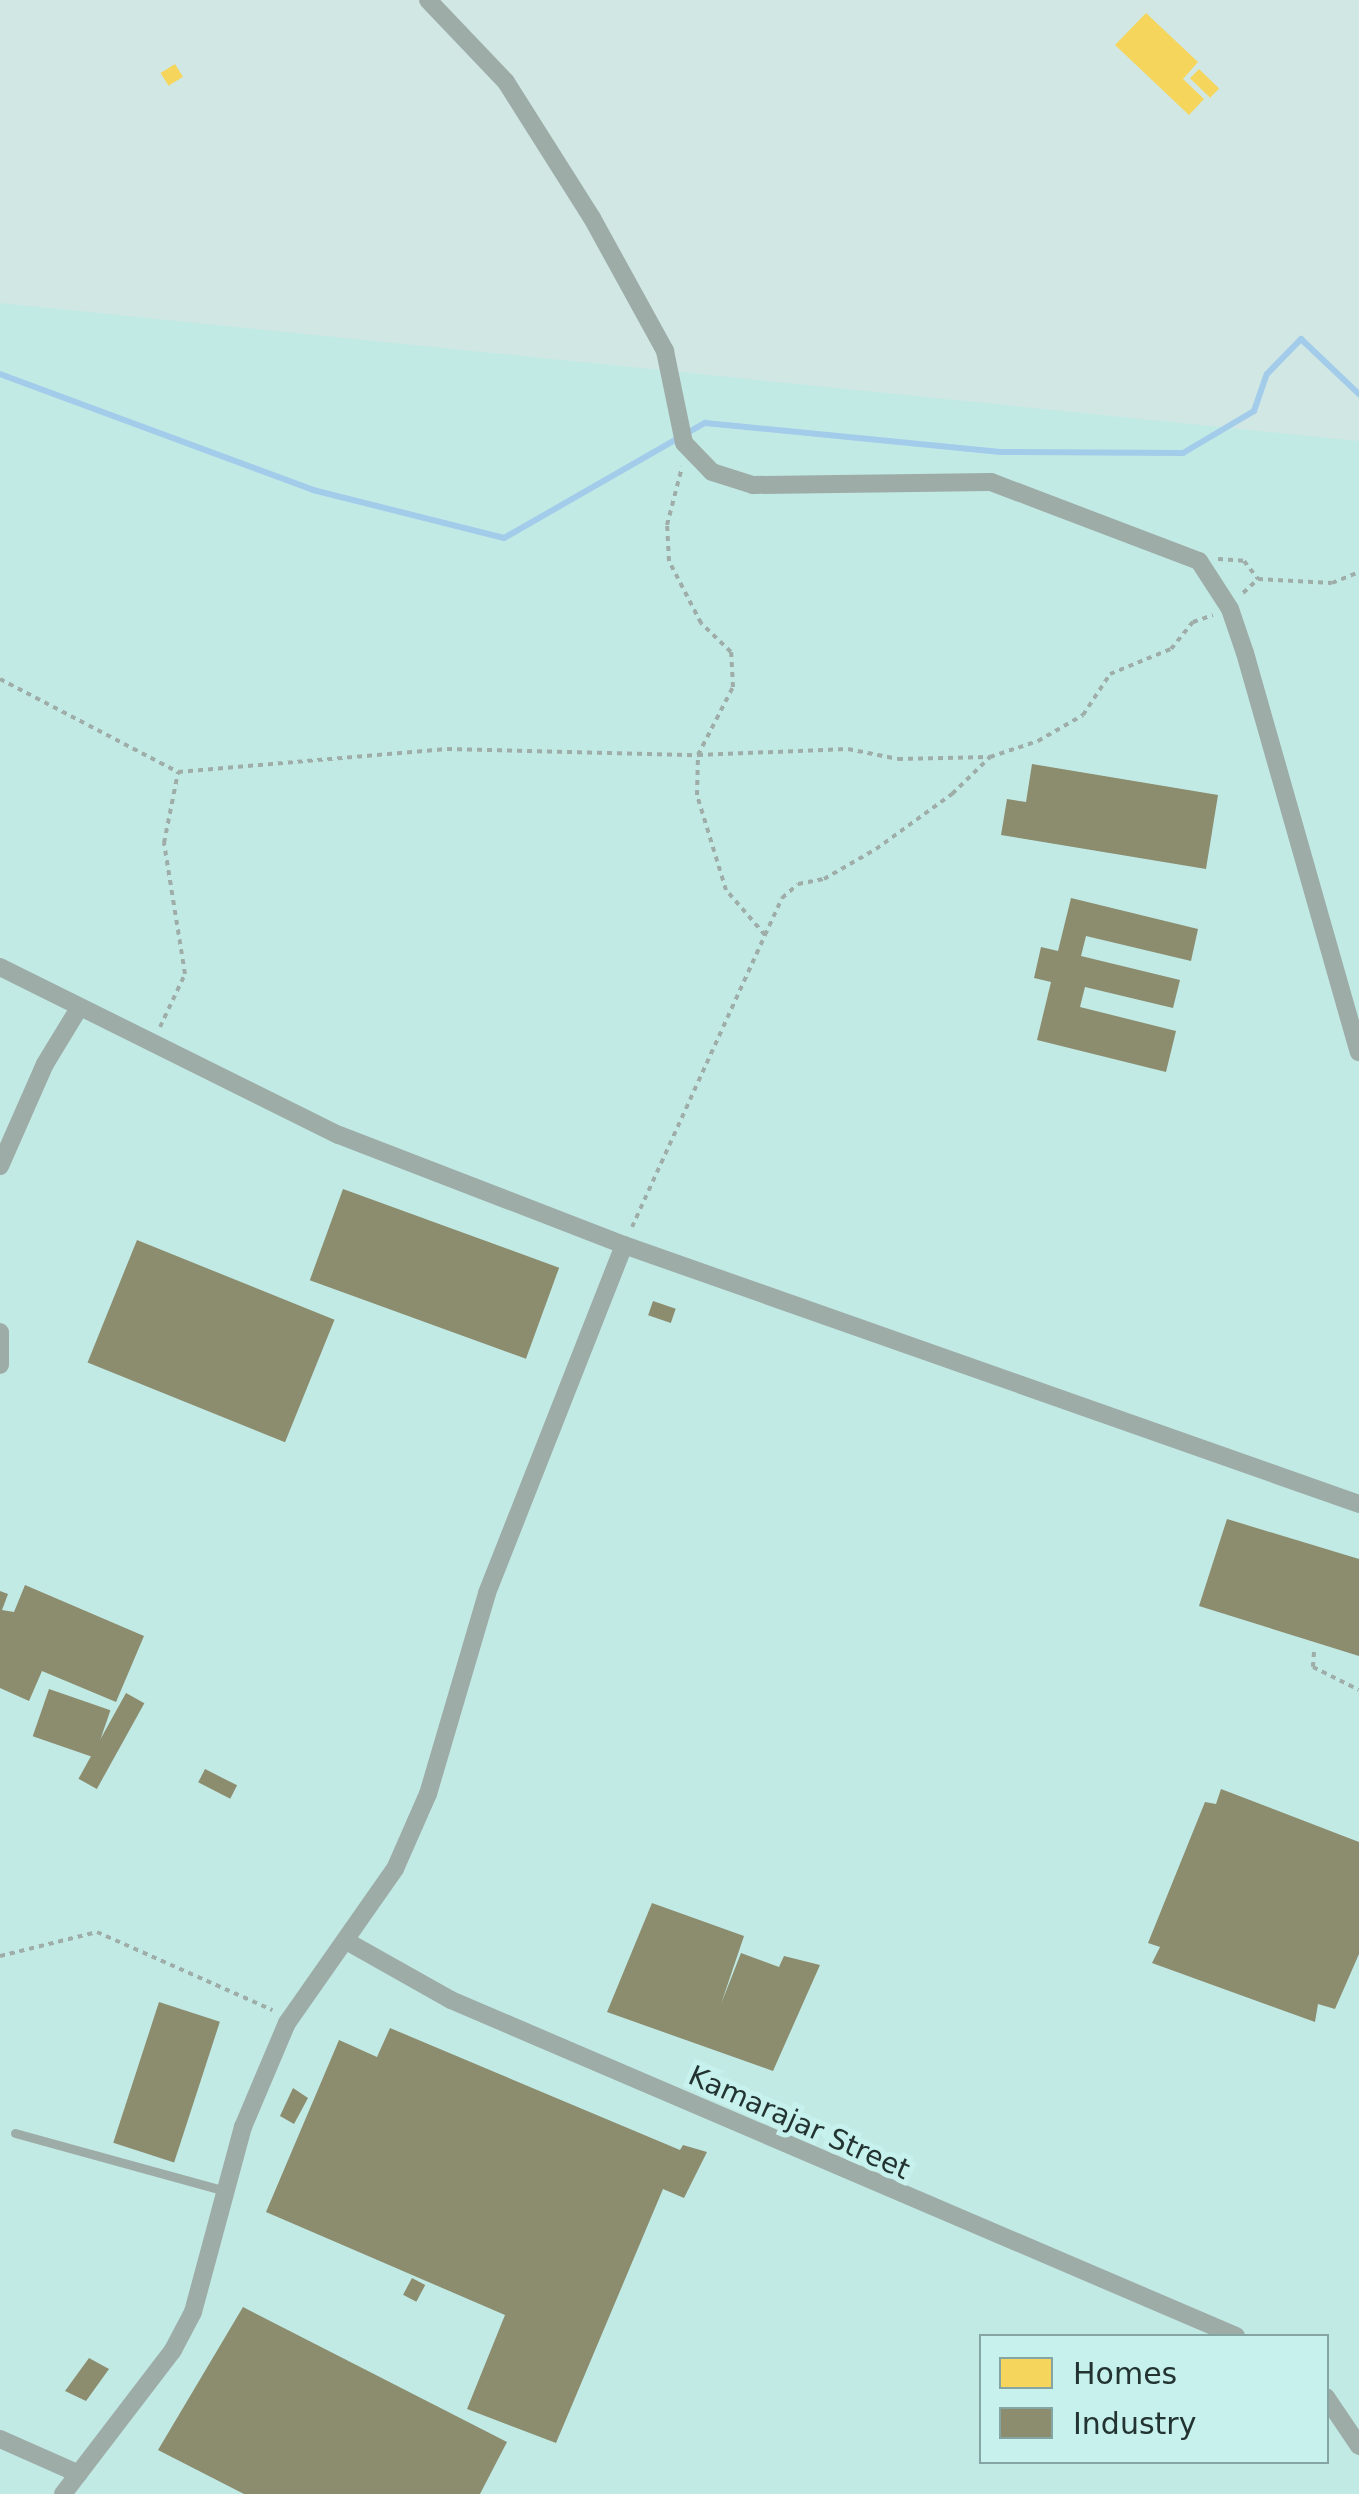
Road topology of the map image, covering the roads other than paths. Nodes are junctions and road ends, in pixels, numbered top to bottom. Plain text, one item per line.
1 (428, 0) edge
2 (0, 968) edge
3 (79, 1008) junction
4 (1359, 1052) edge
5 (0, 1166) edge
6 (624, 1245) junction
7 (0, 1332) edge
8 (0, 1365) edge
9 (1359, 1504) edge
10 (348, 1942) junction
11 (15, 2134) dead end
12 (226, 2191) junction
13 (1231, 2334) edge
14 (1329, 2401) edge
15 (0, 2438) edge
16 (1359, 2446) edge
17 (80, 2474) junction
18 (64, 2494) edge

1 - 4 street
2 - 3 street
3 - 5 street
3 - 6 street
6 - 9 street
6 - 10 street
7 - 8 street
10 - 12 street
10 - 13 street, Kamarajar Street
11 - 12 lane
12 - 17 street
14 - 16 street
15 - 17 street
17 - 18 street

